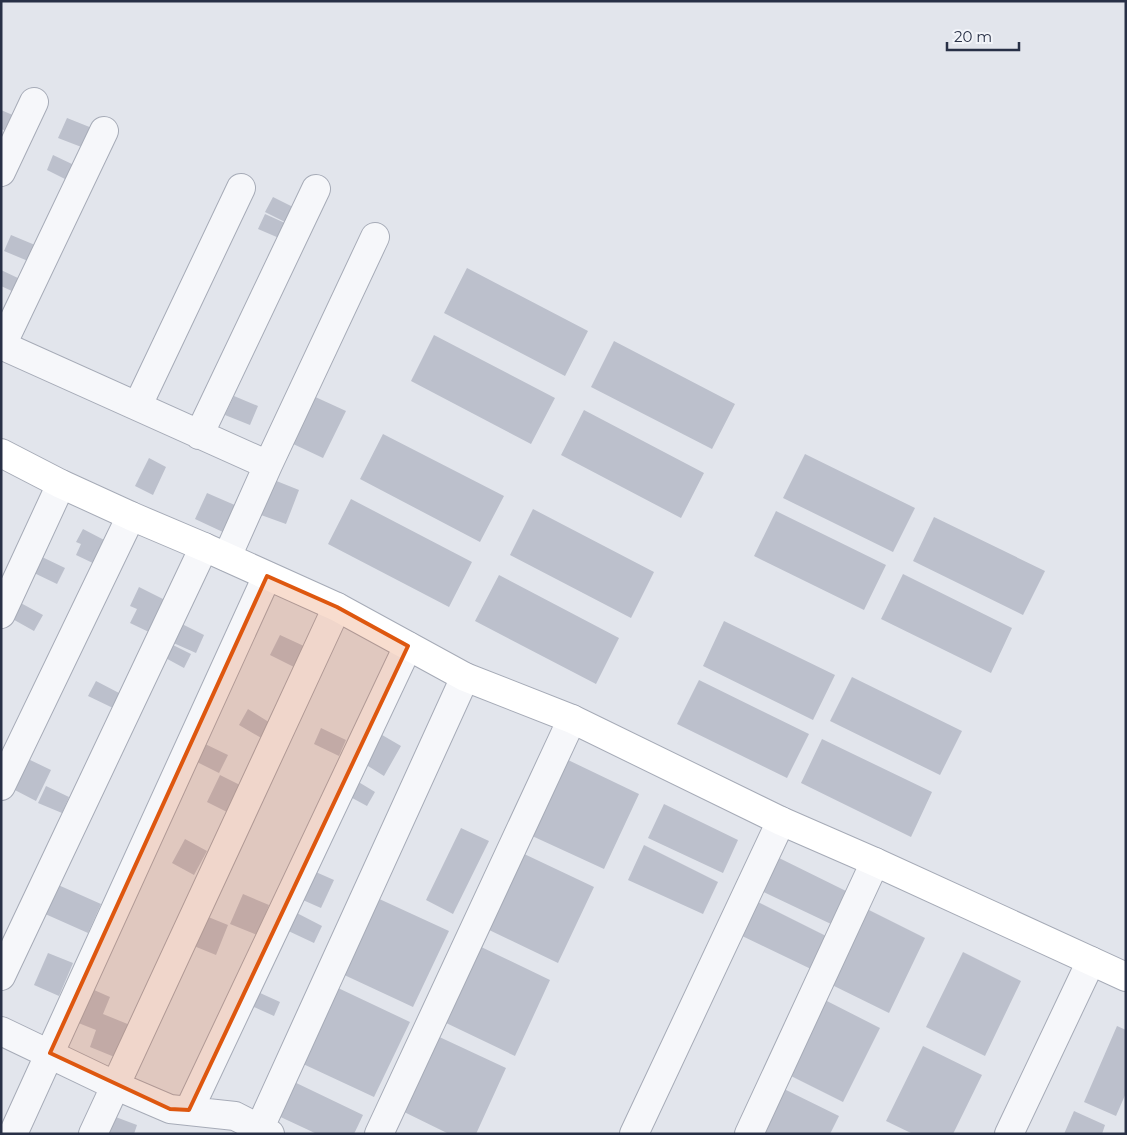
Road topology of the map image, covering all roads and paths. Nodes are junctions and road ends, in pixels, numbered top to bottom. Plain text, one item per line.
1 (34, 102) dead end
2 (104, 131) dead end
3 (1, 172) edge
4 (241, 188) dead end
5 (316, 189) dead end
6 (375, 237) dead end
7 (1, 345) edge
8 (138, 405) junction
9 (199, 435) junction
10 (1, 454) edge
11 (268, 465) junction
12 (62, 484) junction
13 (130, 516) junction
14 (215, 552) junction
15 (267, 576) junction
16 (337, 607) junction
17 (1, 614) edge
18 (408, 646) junction
19 (465, 677) junction
20 (572, 719) junction
21 (1, 786) edge
22 (780, 821) junction
23 (875, 862) junction
24 (1091, 961) junction
25 (1, 976) edge
26 (1126, 978) edge
27 (1, 1031) edge
28 (50, 1053) junction
29 (114, 1085) junction
30 (189, 1110) junction
31 (262, 1132) edge
32 (13, 1134) edge
33 (93, 1134) edge
34 (378, 1134) edge
35 (634, 1134) edge
36 (749, 1134) edge
37 (1009, 1134) edge

1 - 3 street
2 - 7 street
4 - 8 street
5 - 9 street
6 - 11 street
7 - 8 street
8 - 9 street
9 - 11 street
10 - 12 main road
11 - 14 street
12 - 13 main road
12 - 17 street
13 - 14 main road
13 - 21 street
14 - 15 main road
14 - 25 street
15 - 16 main road
15 - 28 street
16 - 18 main road
16 - 29 street
18 - 19 main road
18 - 30 street
19 - 20 main road
19 - 31 street
20 - 22 main road
20 - 34 street
22 - 23 main road
22 - 35 street
23 - 24 main road
23 - 36 street
24 - 26 main road
24 - 37 street
27 - 28 street
28 - 29 street
28 - 32 street
29 - 30 street
29 - 33 street
30 - 31 street

